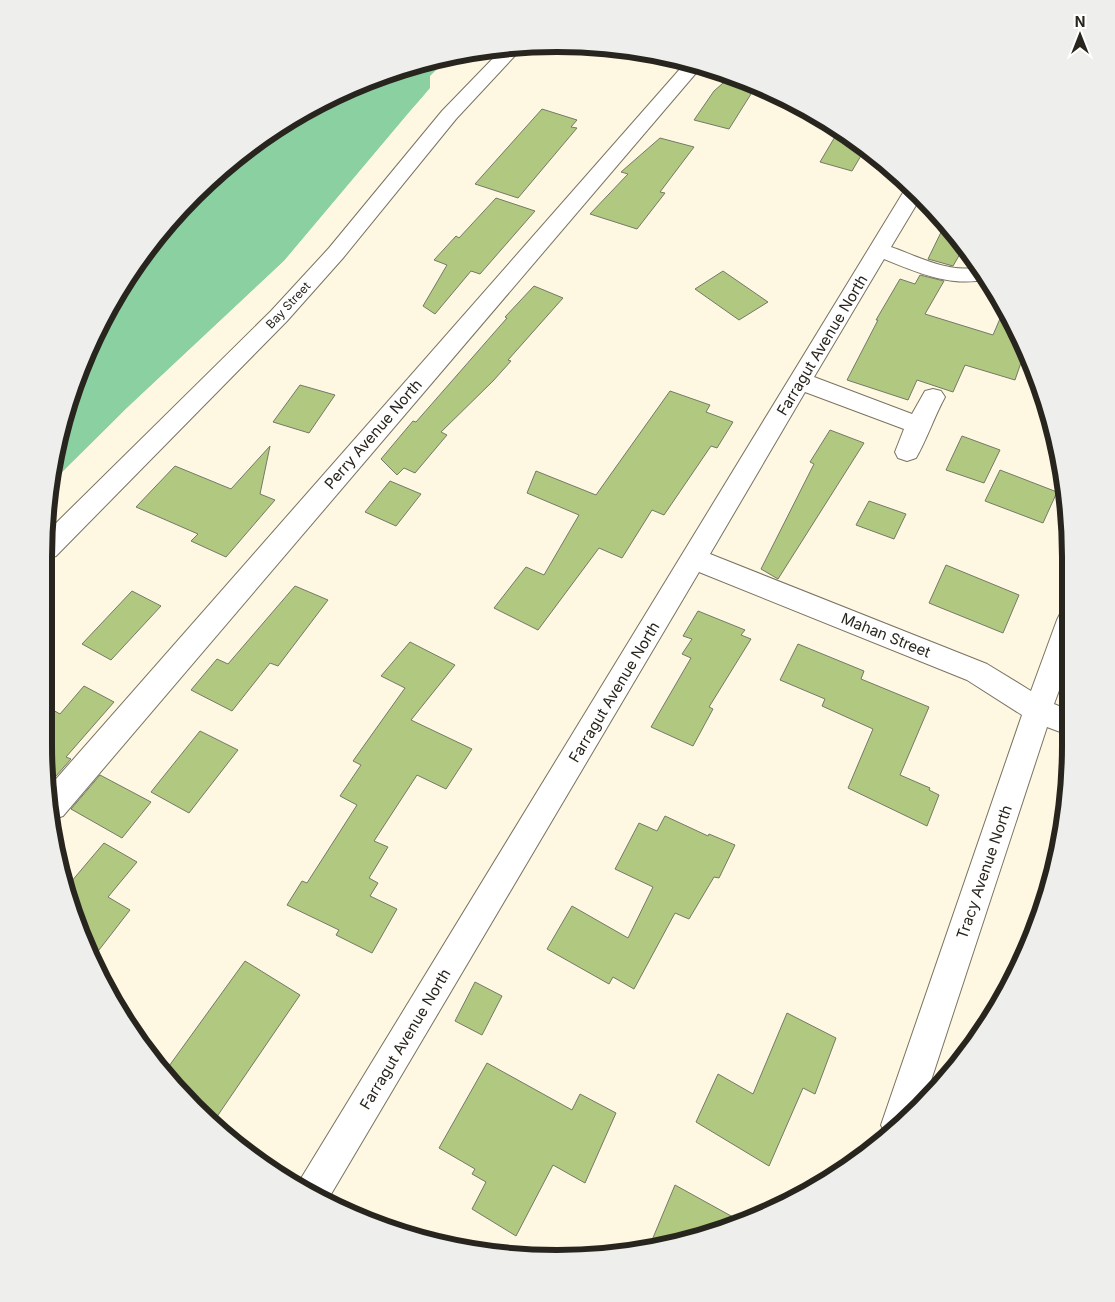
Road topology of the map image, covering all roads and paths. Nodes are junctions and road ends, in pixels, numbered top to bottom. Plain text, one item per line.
1 (506, 56) edge
2 (689, 70) edge
3 (911, 196) edge
4 (879, 250) junction
5 (976, 275) edge
6 (800, 381) junction
7 (933, 398) dead end
8 (918, 425) junction
9 (907, 452) dead end
10 (53, 543) edge
11 (694, 559) junction
12 (1062, 645) edge
13 (1038, 710) junction
14 (1062, 720) edge
15 (56, 801) edge
16 (903, 1112) edge
17 (315, 1187) edge

1 - 10 street, Bay Street
2 - 15 street, Perry Avenue North
3 - 4 street, Farragut Avenue North
4 - 5 street
4 - 6 street, Farragut Avenue North
6 - 8 street
6 - 11 street, Farragut Avenue North
7 - 8 street
8 - 9 street
11 - 13 street, Mahan Street
11 - 17 street, Farragut Avenue North
12 - 13 street, Tracy Avenue North
13 - 14 street, Mahan Street
13 - 16 street, Tracy Avenue North

